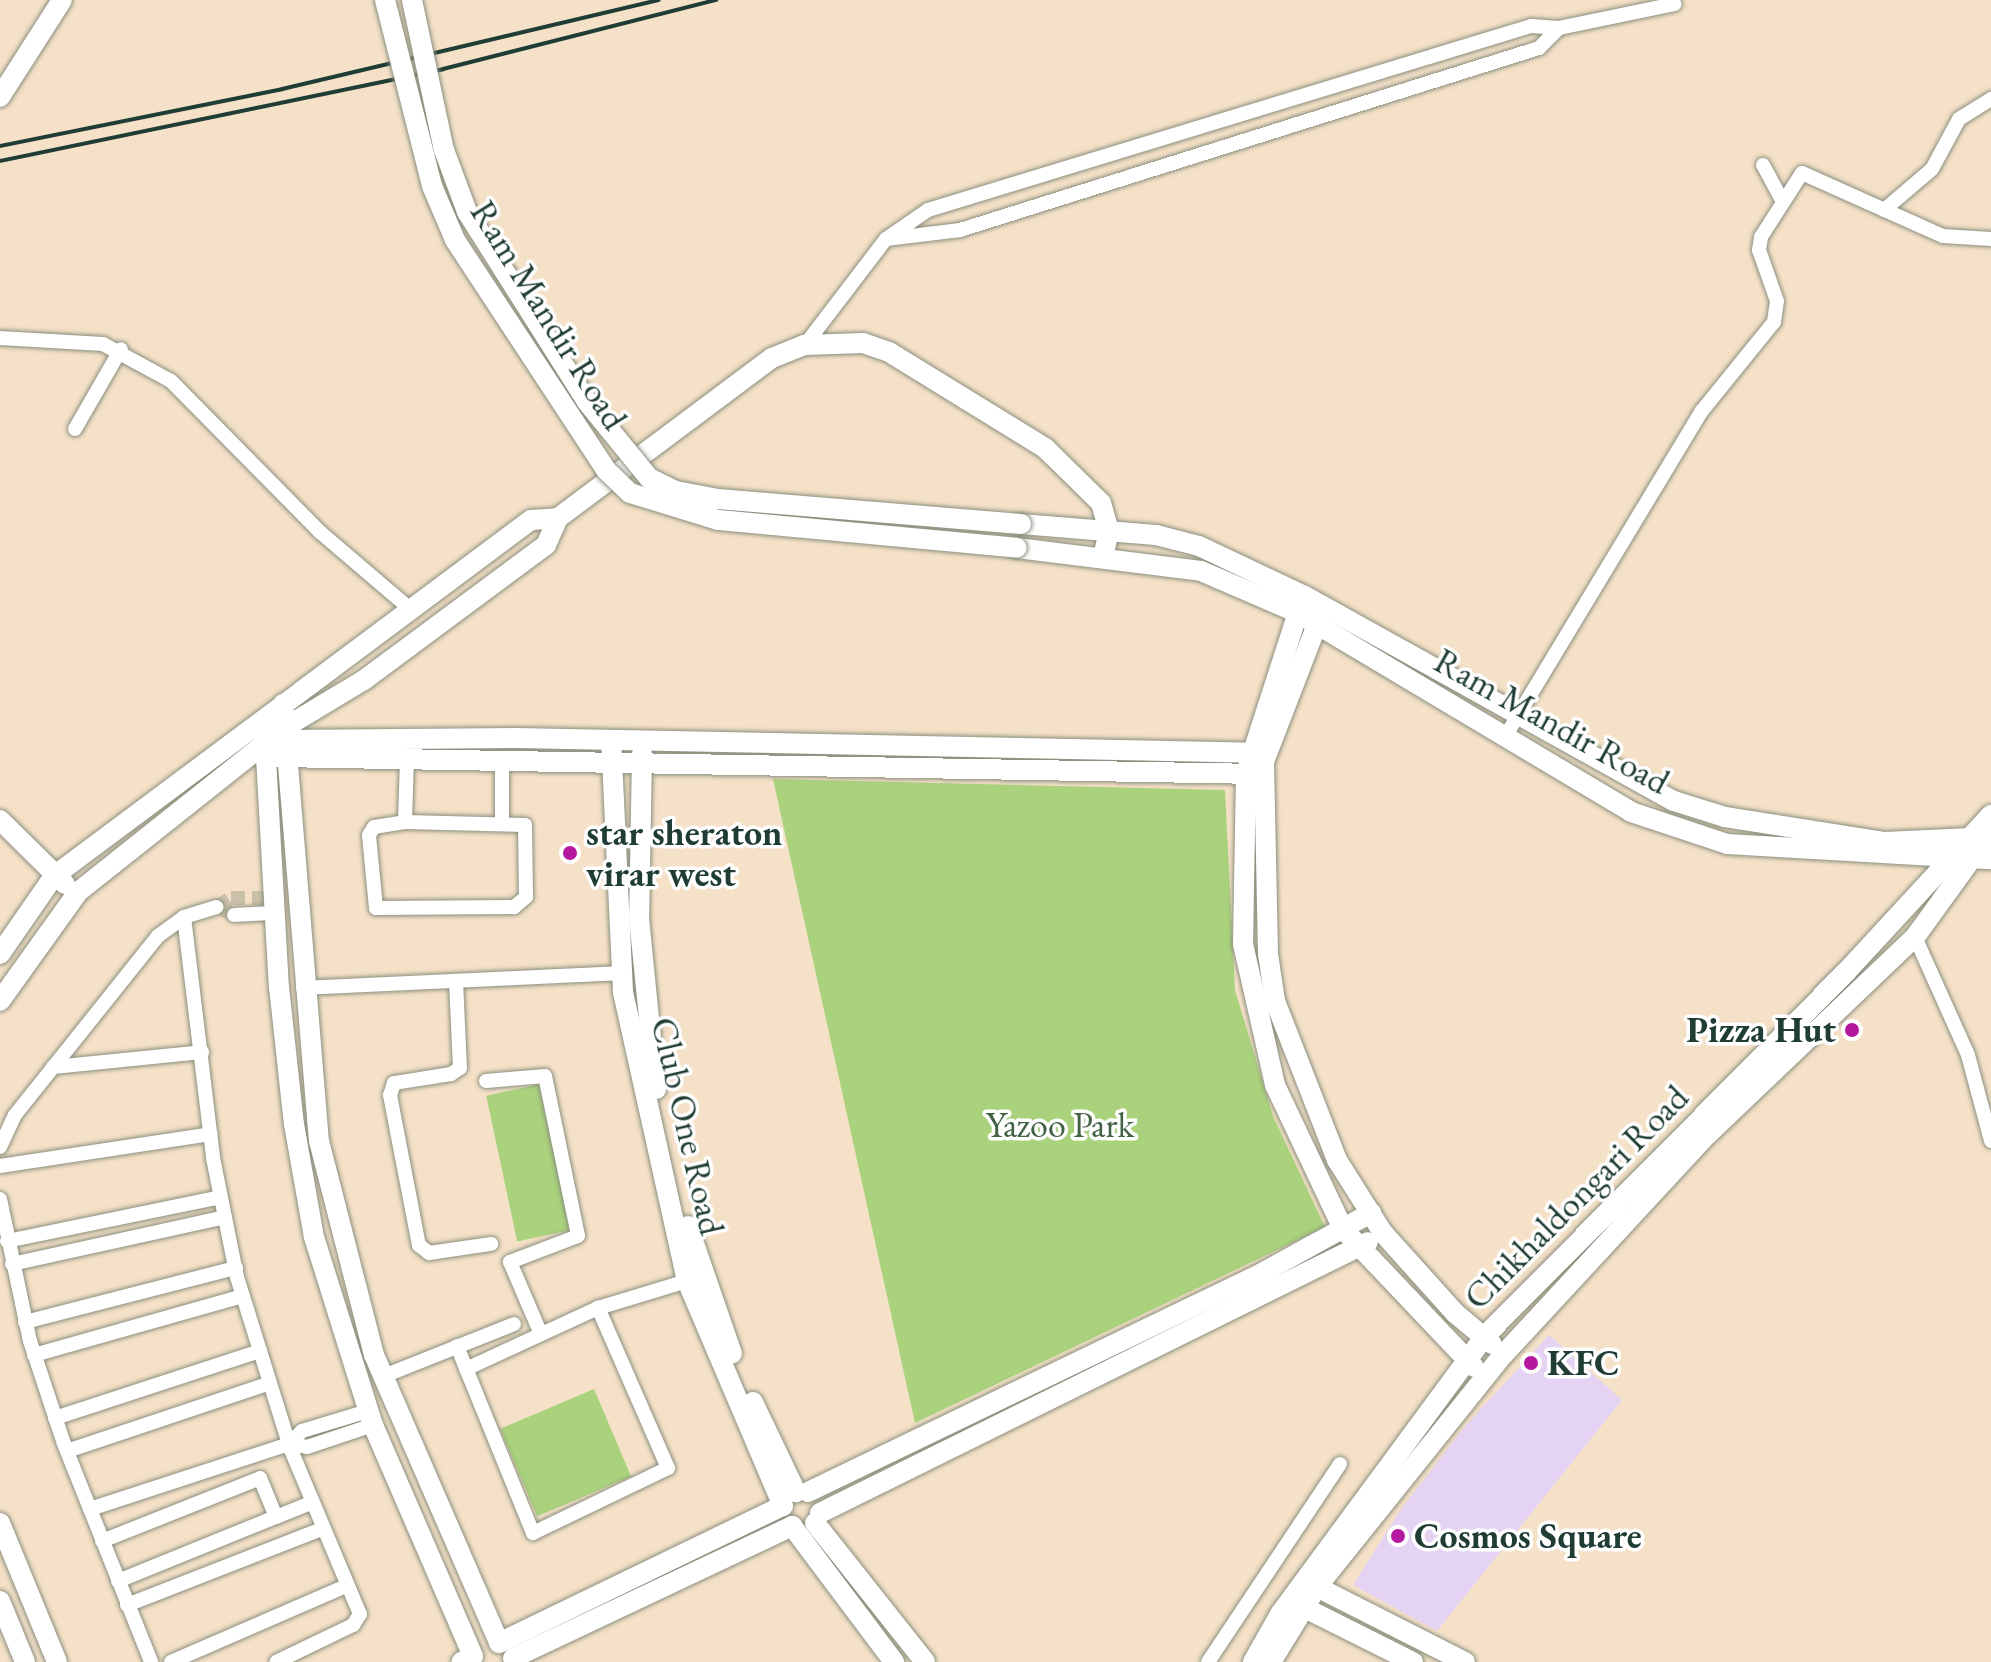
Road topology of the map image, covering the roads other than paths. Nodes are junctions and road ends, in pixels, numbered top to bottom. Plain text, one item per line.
1 (62, 0) edge
2 (385, 0) edge
3 (412, 0) edge
4 (1675, 4) dead end
5 (1559, 28) junction
6 (1, 92) edge
7 (1991, 99) edge
8 (1270, 104) junction
9 (1279, 127) junction
10 (1763, 165) dead end
11 (1783, 202) junction
12 (1884, 210) junction
13 (886, 239) junction
14 (1991, 239) edge
15 (0, 338) edge
16 (805, 345) junction
17 (121, 349) junction
18 (75, 429) dead end
19 (558, 518) junction
20 (1109, 531) junction
21 (1103, 557) junction
22 (1300, 604) junction
23 (409, 608) junction
24 (1320, 616) junction
25 (283, 704) junction
26 (1517, 716) junction
27 (262, 719) junction
28 (1505, 737) junction
29 (611, 741) junction
30 (643, 742) junction
31 (276, 745) junction
32 (1260, 752) junction
33 (407, 760) junction
34 (502, 762) junction
35 (614, 764) junction
36 (641, 764) junction
37 (1255, 774) junction
38 (1991, 815) edge
39 (0, 820) edge
40 (405, 822) junction
41 (502, 822) junction
42 (1990, 835) edge
43 (1966, 838) junction
44 (1950, 856) junction
45 (1983, 859) edge
46 (54, 876) junction
47 (78, 892) junction
48 (217, 907) dead end
49 (274, 913) junction
50 (234, 915) dead end
51 (184, 917) junction
52 (1915, 937) junction
53 (0, 954) edge
54 (622, 973) junction
55 (456, 981) junction
56 (303, 988) junction
57 (0, 1001) edge
58 (202, 1052) junction
59 (53, 1067) junction
60 (486, 1081) dead end
61 (211, 1134) junction
62 (1991, 1141) edge
63 (0, 1147) edge
64 (0, 1166) edge
65 (221, 1197) junction
66 (0, 1199) edge
67 (1371, 1213) junction
68 (225, 1217) junction
69 (1343, 1229) junction
70 (1383, 1233) junction
71 (7, 1241) junction
72 (491, 1244) dead end
73 (1357, 1248) junction
74 (12, 1264) junction
75 (236, 1268) junction
76 (687, 1281) junction
77 (243, 1296) junction
78 (598, 1308) junction
79 (25, 1322) junction
80 (514, 1324) dead end
81 (540, 1332) junction
82 (1484, 1337) junction
83 (457, 1346) junction
84 (260, 1351) junction
85 (1504, 1354) junction
86 (34, 1355) junction
87 (1465, 1360) junction
88 (466, 1369) junction
89 (384, 1376) junction
90 (1486, 1378) junction
91 (270, 1383) junction
92 (55, 1418) junction
93 (370, 1418) junction
94 (289, 1444) junction
95 (67, 1451) junction
96 (1340, 1464) dead end
97 (796, 1497) junction
98 (311, 1503) junction
99 (90, 1509) junction
100 (276, 1517) junction
101 (818, 1518) junction
102 (0, 1523) edge
103 (792, 1526) junction
104 (322, 1529) junction
105 (102, 1541) junction
106 (118, 1581) junction
107 (346, 1586) junction
108 (1317, 1587) junction
109 (0, 1601) edge
110 (127, 1605) junction
111 (1303, 1607) junction
112 (38, 1624) junction
113 (13, 1636) junction
114 (508, 1654) edge
115 (469, 1660) edge
116 (25, 1662) edge
117 (57, 1662) edge
118 (151, 1662) edge
119 (171, 1662) edge
120 (276, 1662) edge
121 (894, 1662) edge
122 (925, 1662) edge
123 (1208, 1662) edge
124 (1253, 1662) edge
125 (1271, 1662) edge
126 (1413, 1662) edge
127 (1465, 1662) edge

1 - 6 street
2 - 21 street, Ram Mandir Road, bridge
3 - 20 street, bridge
4 - 5 street
5 - 8 street
5 - 9 street
7 - 12 street
8 - 9 street
8 - 13 street
9 - 13 street
10 - 11 street
11 - 12 street
11 - 26 street
12 - 14 street
13 - 16 street
15 - 17 street
16 - 19 street, Ram Mandir Road
16 - 20 street, Ram Mandir Road
17 - 18 street
17 - 23 street
19 - 23 street, Ram Mandir Road
19 - 31 street
20 - 21 street
20 - 22 street
21 - 22 street, Ram Mandir Road
22 - 24 street, Ram Mandir Road
22 - 32 street
23 - 25 street, Ram Mandir Road
24 - 26 street
24 - 28 street, Ram Mandir Road
24 - 32 street
25 - 27 street, Ram Mandir Road
25 - 31 street
26 - 28 street
26 - 43 street
27 - 31 street
27 - 46 street, Ram Mandir Road
28 - 44 street, Ram Mandir Road
29 - 30 street
29 - 31 street
29 - 35 street, Club One Road
30 - 32 street
30 - 36 street, Club One Road
31 - 33 street
31 - 47 street
31 - 49 street
31 - 56 street
32 - 37 street
33 - 34 street
33 - 40 street
34 - 35 street
34 - 41 street
35 - 36 street
35 - 54 street, Club One Road
36 - 37 street
36 - 97 street, Club One Road
37 - 67 street
37 - 69 street
38 - 43 street, Chikhaldongari Road
39 - 46 street
40 - 41 street
40 - 41 street
42 - 43 street
42 - 45 street, Chikhaldongari Road
43 - 44 street, Chikhaldongari Road
44 - 45 street, Ram Mandir Road
44 - 82 street, Chikhaldongari Road
45 - 52 street, Chikhaldongari Road
46 - 47 street
46 - 53 street, Ram Mandir Road
47 - 57 street
48 - 51 street
49 - 50 street
49 - 93 street
51 - 58 street
51 - 59 street
52 - 62 street
52 - 85 street, Chikhaldongari Road
54 - 55 street
54 - 76 street, Club One Road
55 - 56 street
55 - 72 street
56 - 89 street
58 - 59 street
58 - 61 street
59 - 63 street
60 - 81 street
61 - 64 street
61 - 65 street
65 - 68 street
65 - 71 street
66 - 71 street
67 - 69 street
67 - 70 street
68 - 74 street
68 - 75 street
69 - 73 street
69 - 97 street
70 - 73 street
70 - 82 street
71 - 74 street
73 - 87 street
73 - 101 street
74 - 79 street
75 - 77 street
75 - 79 street
76 - 78 street
76 - 97 street, Club One Road
77 - 84 street
77 - 86 street
78 - 81 street
78 - 88 street
79 - 86 street
80 - 83 street
81 - 88 street
82 - 85 street
82 - 87 street, Chikhaldongari Road
83 - 88 street
83 - 89 street
84 - 91 street
84 - 92 street
85 - 90 street, Chikhaldongari Road
86 - 92 street
87 - 90 street
87 - 124 street, Chikhaldongari Road
89 - 114 street
90 - 108 street, Chikhaldongari Road
91 - 94 street
91 - 95 street
92 - 95 street
93 - 94 street
93 - 115 street
94 - 98 street
94 - 99 street
95 - 99 street
96 - 123 street
97 - 101 street, Club One Road
97 - 103 street, Club One Road
97 - 114 street
98 - 100 street
98 - 104 street
99 - 105 street
100 - 105 street
100 - 106 street
101 - 103 street
101 - 122 street, Club One Road
102 - 112 street
103 - 114 street
103 - 121 street, Club One Road
104 - 107 street
104 - 110 street
105 - 106 street
106 - 110 street
107 - 119 street
107 - 120 street
108 - 111 street, Chikhaldongari Road
108 - 127 street
109 - 113 street
110 - 118 street
111 - 125 street, Chikhaldongari Road
111 - 126 street
112 - 113 street
112 - 117 street
113 - 116 street
114 - 115 street

